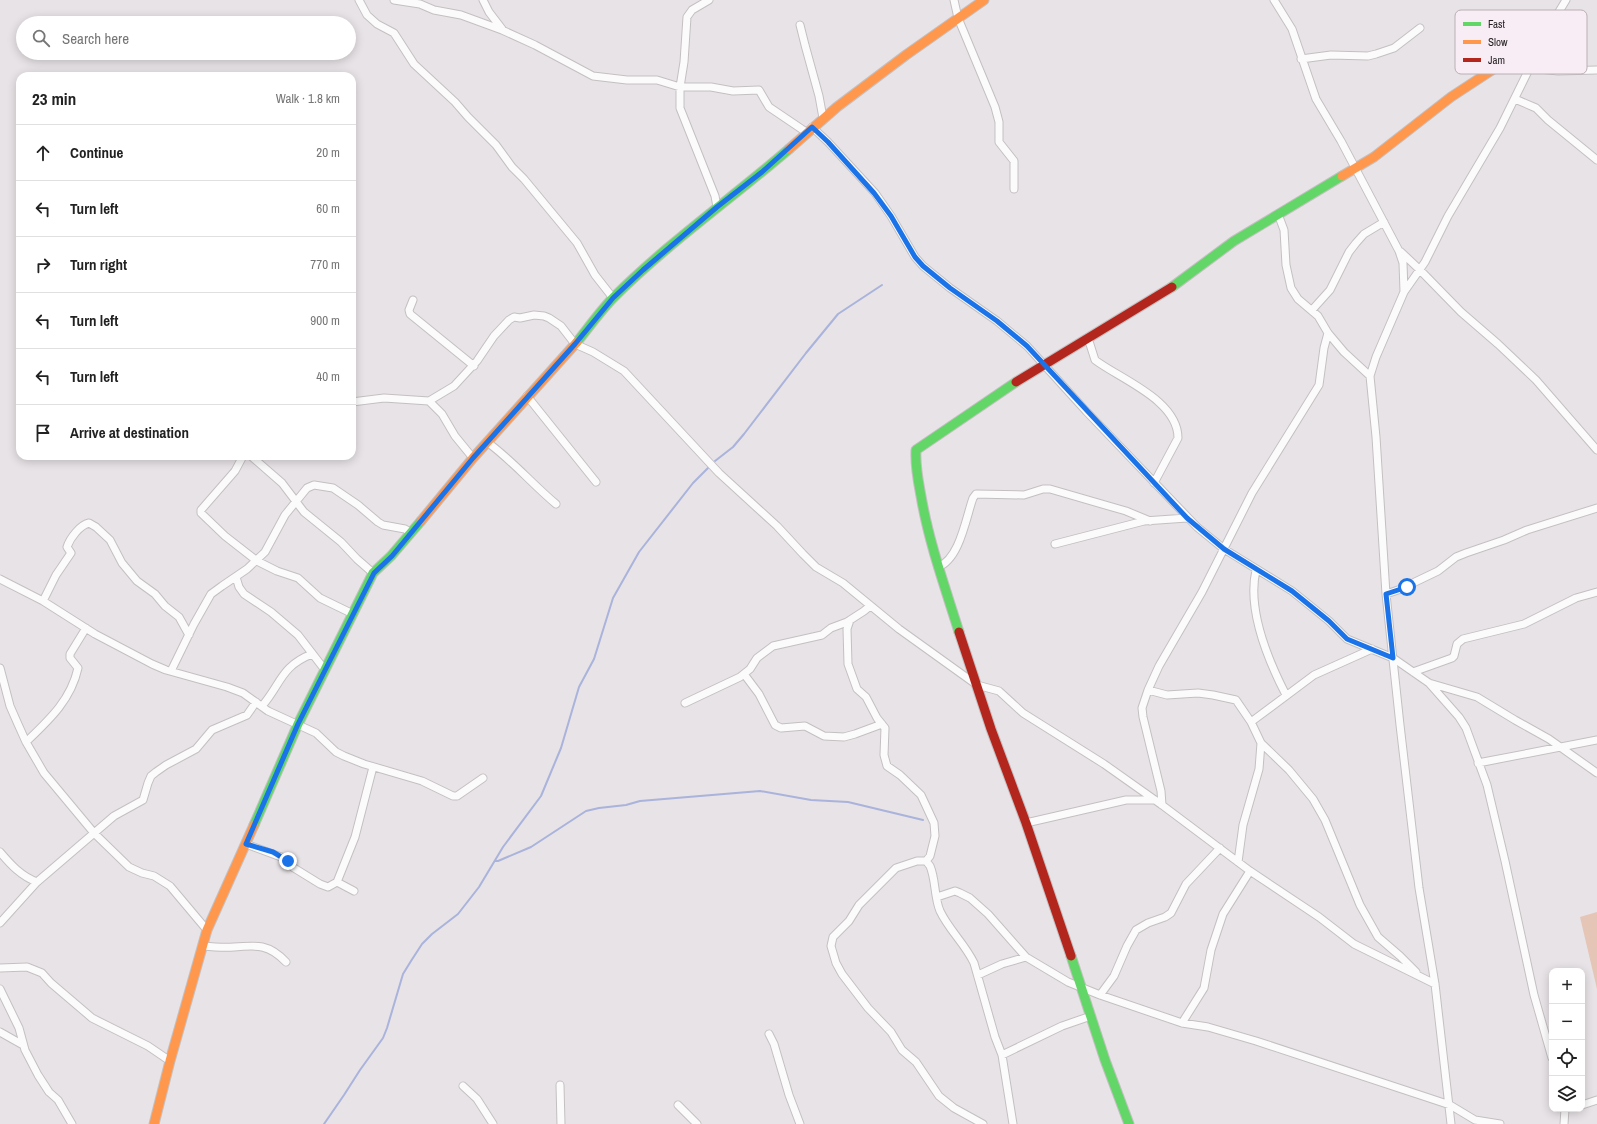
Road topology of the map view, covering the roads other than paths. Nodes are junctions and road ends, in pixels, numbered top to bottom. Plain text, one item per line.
1 (359, 0) edge
2 (394, 0) edge
3 (483, 0) edge
4 (710, 0) edge
5 (954, 0) edge
6 (984, 0) edge
7 (1274, 0) edge
8 (1566, 0) edge
9 (1560, 10) edge
10 (958, 18) junction
11 (800, 25) dead end
12 (1420, 28) dead end
13 (502, 30) junction
14 (1301, 58) junction
15 (1587, 70) edge
16 (1597, 70) edge
17 (1486, 74) edge
18 (1527, 74) edge
19 (680, 87) junction
20 (1515, 98) junction
21 (823, 118) junction
22 (809, 130) junction
23 (1597, 160) edge
24 (1356, 169) junction
25 (1014, 189) dead end
26 (717, 207) junction
27 (1278, 214) junction
28 (1384, 222) junction
29 (1399, 251) junction
30 (1419, 268) junction
31 (1404, 292) junction
32 (613, 298) junction
33 (413, 300) dead end
34 (1312, 310) junction
35 (1328, 333) junction
36 (1088, 338) junction
37 (575, 344) junction
38 (1046, 365) junction
39 (474, 366) junction
40 (1370, 376) junction
41 (527, 396) junction
42 (429, 401) junction
43 (356, 402) edge
44 (487, 442) junction
45 (1597, 450) edge
46 (473, 458) junction
47 (241, 460) edge
48 (256, 460) edge
49 (596, 482) dead end
50 (1154, 483) junction
51 (295, 501) junction
52 (556, 504) dead end
53 (1597, 508) edge
54 (1187, 518) junction
55 (1150, 520) junction
56 (411, 533) junction
57 (1055, 544) dead end
58 (1224, 549) junction
59 (257, 561) junction
60 (938, 567) junction
61 (1256, 570) junction
62 (374, 573) junction
63 (236, 577) junction
64 (0, 579) edge
65 (1597, 592) edge
66 (1386, 594) junction
67 (43, 601) junction
68 (870, 606) junction
69 (353, 614) junction
70 (850, 620) junction
71 (86, 628) junction
72 (189, 635) junction
73 (1372, 649) junction
74 (312, 654) junction
75 (1393, 658) junction
76 (0, 668) edge
77 (325, 670) junction
78 (171, 671) junction
79 (1413, 672) junction
80 (744, 674) junction
81 (1429, 683) junction
82 (977, 685) junction
83 (1148, 690) junction
84 (1286, 695) junction
85 (685, 703) dead end
86 (259, 704) junction
87 (1251, 722) junction
88 (298, 724) junction
89 (882, 724) junction
90 (1597, 740) edge
91 (26, 742) junction
92 (1261, 743) junction
93 (1561, 748) junction
94 (1478, 764) junction
95 (373, 767) junction
96 (1597, 773) edge
97 (483, 778) dead end
98 (1155, 800) junction
99 (1162, 805) junction
100 (1026, 823) junction
101 (94, 833) junction
102 (246, 844) junction
103 (1220, 848) junction
104 (0, 852) edge
105 (926, 861) junction
106 (1238, 862) junction
107 (1250, 871) junction
108 (37, 882) junction
109 (337, 882) junction
110 (354, 891) dead end
111 (937, 897) junction
112 (0, 923) edge
113 (207, 930) junction
114 (202, 946) junction
115 (1026, 958) junction
116 (286, 962) dead end
117 (0, 968) edge
118 (978, 975) junction
119 (1420, 976) junction
120 (1435, 984) junction
121 (1082, 987) junction
122 (0, 989) edge
123 (1100, 995) junction
124 (1091, 1016) junction
125 (1182, 1022) junction
126 (0, 1032) edge
127 (769, 1034) dead end
128 (23, 1045) junction
129 (1549, 1048) edge
130 (1002, 1055) junction
131 (170, 1062) junction
132 (560, 1085) dead end
133 (463, 1086) dead end
134 (1597, 1100) edge
135 (1585, 1104) edge
136 (678, 1105) dead end
137 (1450, 1106) junction
138 (1566, 1112) edge
139 (72, 1124) edge
140 (154, 1124) edge
141 (493, 1124) edge
142 (561, 1124) edge
143 (697, 1124) edge
144 (800, 1124) edge
145 (983, 1124) edge
146 (1014, 1124) edge
147 (1129, 1124) edge
148 (1451, 1124) edge
149 (1500, 1124) edge
150 (1564, 1124) edge

1 - 32 street
2 - 13 street
3 - 13 street
4 - 19 street
5 - 10 street
6 - 10 street
7 - 14 street
8 - 9 street
10 - 21 street
10 - 25 street
11 - 21 street
12 - 14 street
13 - 19 street
14 - 24 street
15 - 16 street
17 - 24 street
18 - 20 street
19 - 22 street
19 - 26 street
20 - 23 street
20 - 30 street
21 - 22 street
22 - 26 street
22 - 38 street
24 - 27 street
24 - 28 street
26 - 32 street
27 - 34 street
27 - 36 street
28 - 29 street
28 - 34 street
29 - 30 street
29 - 31 street
30 - 31 street
30 - 45 street
31 - 40 street
32 - 37 street
33 - 39 street
34 - 35 street
35 - 40 street
35 - 58 street
36 - 38 street
36 - 50 street
37 - 39 street
37 - 41 street
37 - 68 street
38 - 50 street
38 - 60 street
39 - 42 street
40 - 66 street
41 - 44 street
41 - 49 street
42 - 43 street
42 - 46 street
44 - 46 street
44 - 52 street
46 - 56 street
47 - 59 street
48 - 51 street
50 - 54 street
51 - 56 street
51 - 59 street
51 - 62 street
53 - 66 street
54 - 55 street
54 - 58 street
55 - 57 street
55 - 60 street
56 - 62 street
58 - 61 street
58 - 83 street
59 - 63 street
59 - 69 street
60 - 82 street
61 - 73 street
61 - 84 street
62 - 69 street
63 - 72 street
63 - 74 street
64 - 67 street
65 - 79 street
66 - 75 street
67 - 71 street
67 - 72 street
68 - 70 street
68 - 82 street
69 - 77 street
70 - 80 street
70 - 89 street
71 - 78 street
71 - 91 street
72 - 78 street
73 - 75 street
73 - 84 street
74 - 77 street
74 - 86 street
75 - 79 street
75 - 120 street
76 - 91 street
77 - 88 street
78 - 86 street
79 - 81 street
80 - 85 street
80 - 89 street
81 - 93 street
81 - 94 street
82 - 98 street
82 - 100 street
83 - 87 street
83 - 99 street
84 - 87 street
86 - 88 street
86 - 101 street
87 - 92 street
88 - 95 street
88 - 102 street
89 - 105 street
90 - 93 street
91 - 101 street
92 - 106 street
92 - 119 street
93 - 94 street
93 - 96 street
94 - 129 street
95 - 97 street
95 - 109 street
98 - 99 street
98 - 100 street
99 - 103 street
100 - 121 street
101 - 108 street
101 - 113 street
102 - 109 street
102 - 113 street
103 - 106 street
103 - 123 street
104 - 108 street
105 - 111 street
105 - 145 street
106 - 107 street
107 - 119 street
107 - 125 street
108 - 112 street
109 - 110 street
111 - 115 street
111 - 118 street
113 - 114 street
114 - 116 street
114 - 131 street
115 - 118 street
115 - 121 street
117 - 131 street
118 - 130 street
119 - 120 street
120 - 137 street
121 - 123 street
121 - 124 street
122 - 128 street
123 - 125 street
124 - 130 street
124 - 147 street
125 - 137 street
126 - 128 street
127 - 144 street
128 - 139 street
130 - 146 street
131 - 140 street
132 - 142 street
133 - 141 street
134 - 135 street
136 - 143 street
137 - 148 street
137 - 149 street
138 - 150 street

